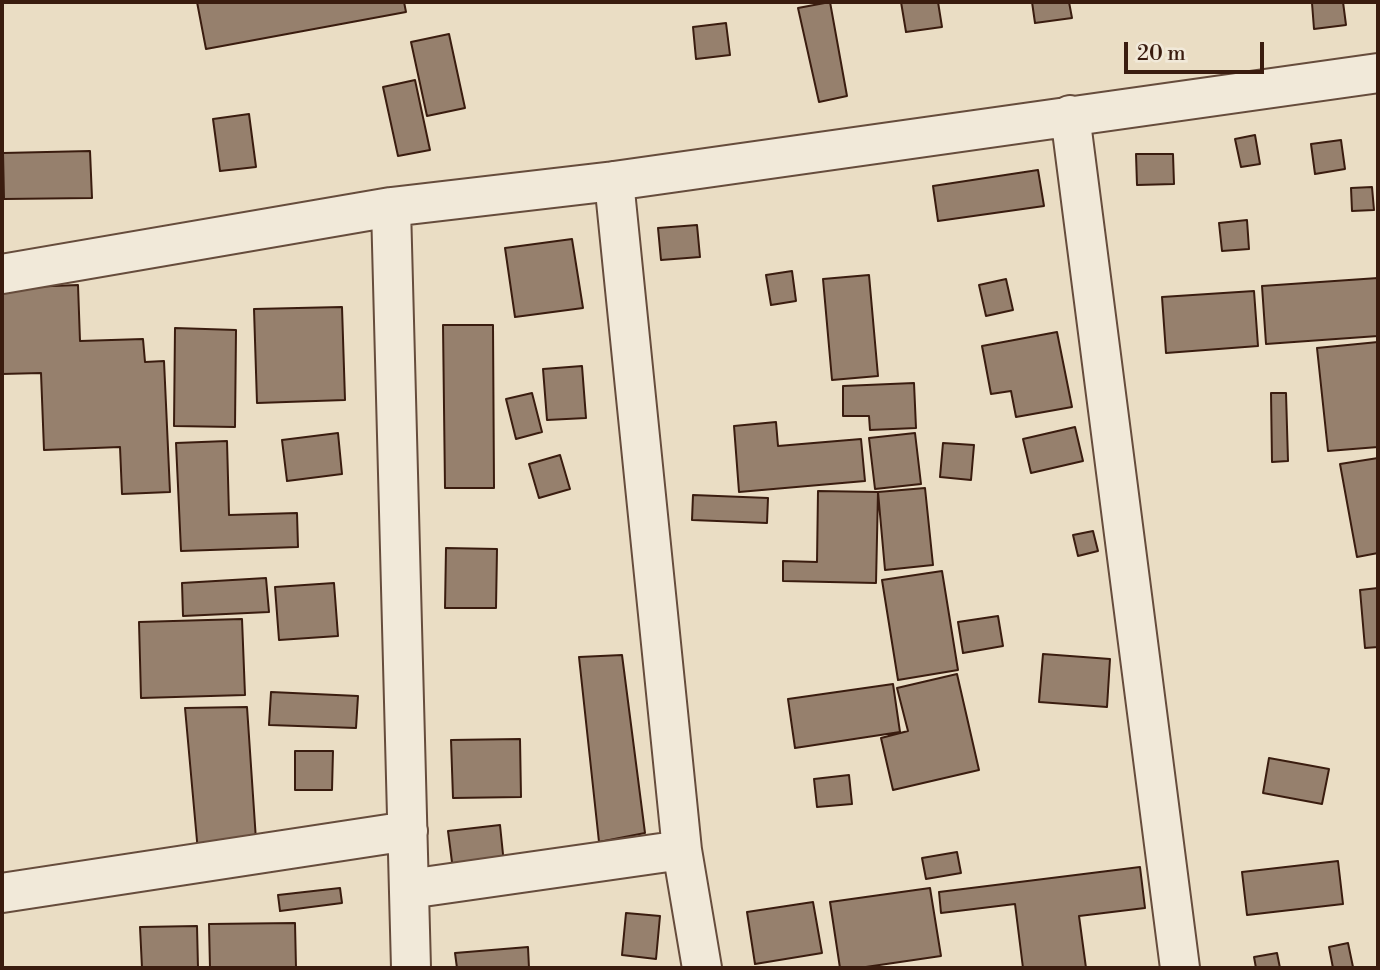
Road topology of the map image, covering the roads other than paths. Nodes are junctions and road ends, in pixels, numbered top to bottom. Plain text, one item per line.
1 (1378, 73) edge
2 (1070, 115) junction
3 (614, 181) junction
4 (391, 207) junction
5 (2, 274) edge
6 (408, 831) junction
7 (682, 850) junction
8 (409, 889) junction
9 (2, 893) edge
10 (411, 968) edge
11 (702, 968) edge
12 (1180, 968) edge

1 - 2 street
2 - 3 street
2 - 12 street
3 - 4 street
3 - 7 street
4 - 5 street
4 - 6 street
6 - 8 street
6 - 9 street
7 - 8 street
7 - 11 street
8 - 10 street

